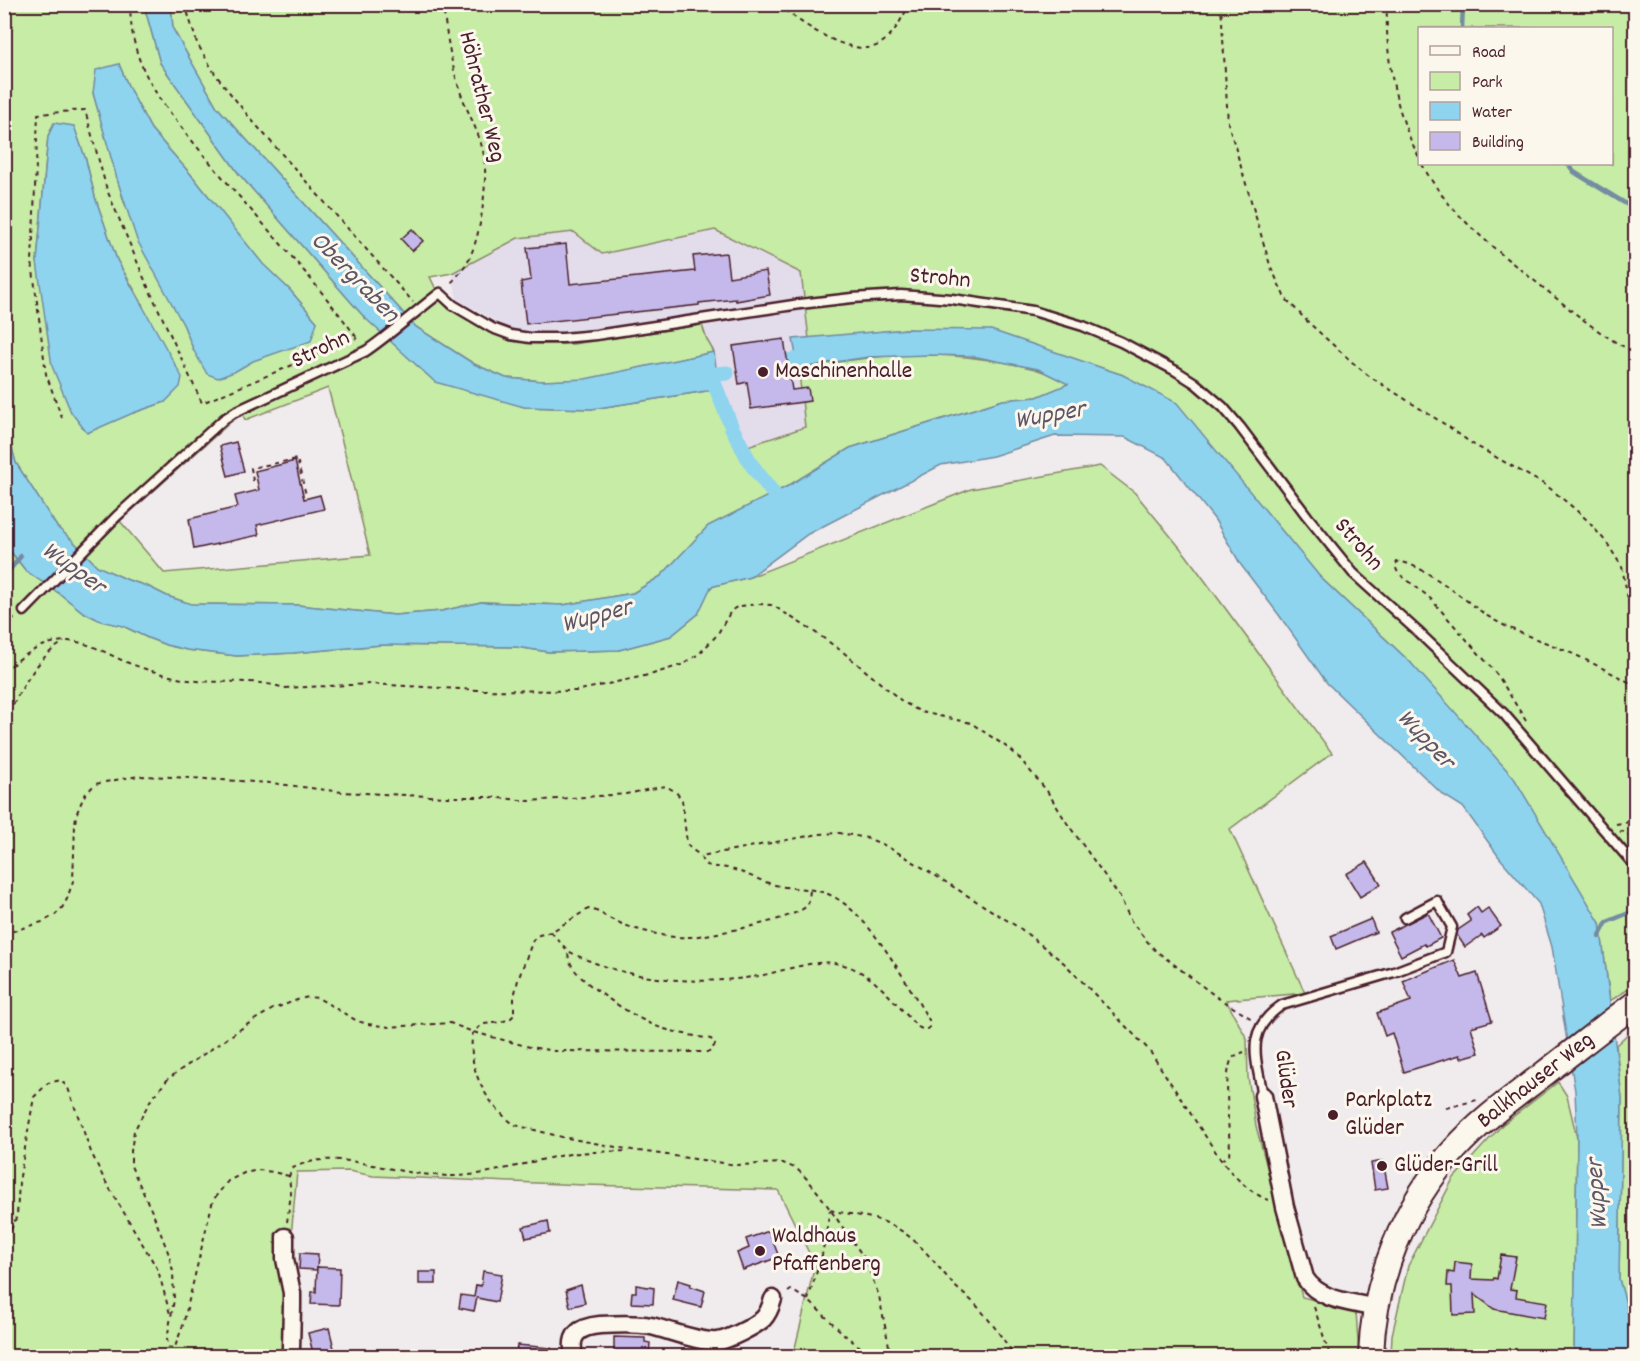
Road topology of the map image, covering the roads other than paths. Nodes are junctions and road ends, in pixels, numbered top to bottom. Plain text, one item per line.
1 (24, 610) dead end
2 (1635, 867) edge
3 (1405, 918) dead end
4 (1633, 1005) edge
5 (1263, 1095) joint
6 (285, 1237) road end
7 (773, 1299) road end
8 (1376, 1308) junction
9 (290, 1356) edge
10 (573, 1356) edge
11 (1371, 1356) edge

1 - 2 lane, Strohn
3 - 5 lane, Glüder
4 - 8 main road, Balkhauser Weg
5 - 8 street, Glüder
6 - 9 street
7 - 10 street
8 - 11 main road, Balkhauser Weg

